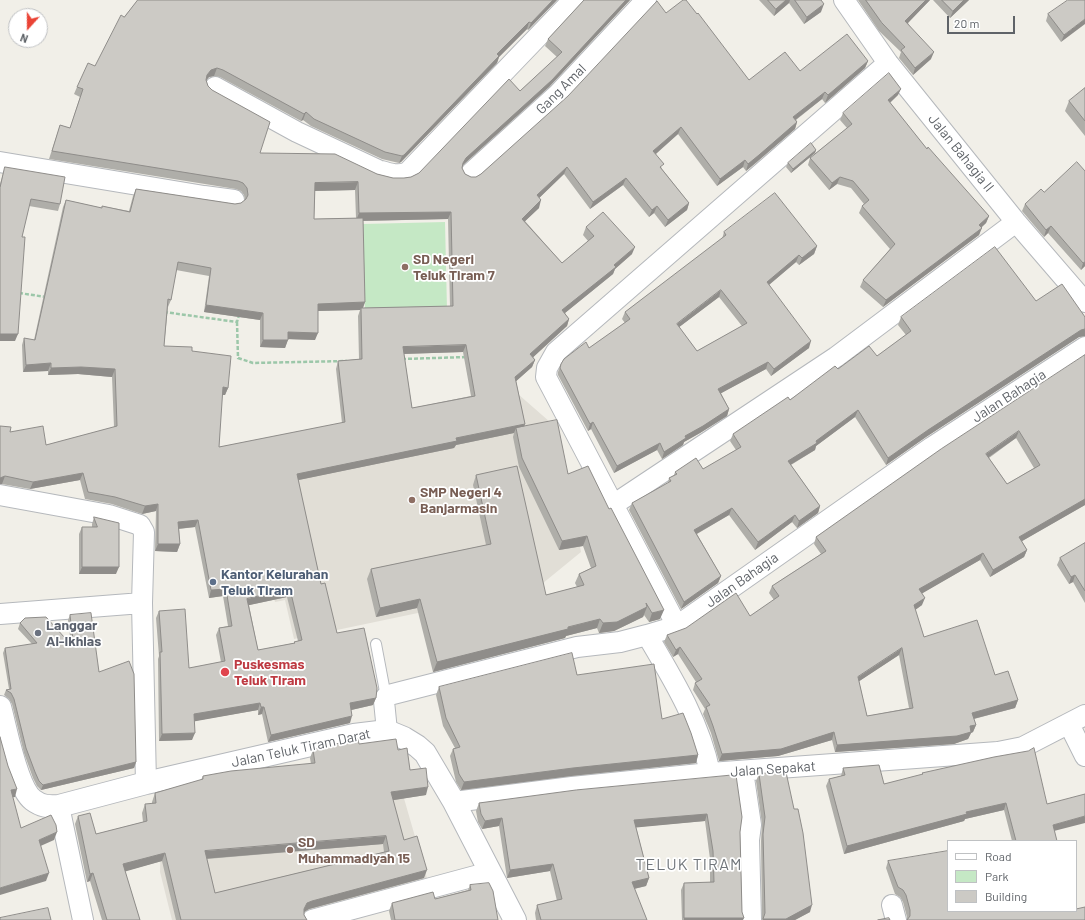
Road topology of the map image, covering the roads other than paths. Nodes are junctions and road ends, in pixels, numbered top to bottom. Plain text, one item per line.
1 (573, 0) edge
2 (646, 0) edge
3 (844, 0) edge
4 (888, 63) junction
5 (215, 87) dead end
6 (0, 162) edge
7 (471, 173) dead end
8 (234, 200) dead end
9 (1016, 222) junction
10 (1085, 302) edge
11 (1085, 346) edge
12 (0, 495) edge
13 (613, 505) junction
14 (142, 604) junction
15 (0, 614) edge
16 (677, 626) junction
17 (647, 636) junction
18 (376, 644) dead end
19 (386, 697) junction
20 (0, 707) edge
21 (1077, 720) edge
22 (387, 731) junction
23 (1085, 756) edge
24 (742, 771) junction
25 (710, 774) junction
26 (146, 783) junction
27 (454, 802) junction
28 (59, 806) junction
29 (490, 872) junction
30 (83, 920) edge
31 (312, 920) edge
32 (515, 920) edge
33 (751, 920) edge

1 - 5 street
2 - 7 street, Gang Amal
3 - 4 street, Jalan Bahagia II
4 - 9 street, Jalan Bahagia II
4 - 13 street
6 - 8 street
9 - 10 street, Jalan Bahagia II
9 - 13 street
11 - 16 street, Jalan Bahagia
12 - 14 street
13 - 16 street
14 - 15 street
14 - 26 street
16 - 17 street, Jalan Bahagia
17 - 19 street, Jalan Bahagia
17 - 25 street
18 - 19 lane
19 - 22 street
20 - 28 street
21 - 23 street
21 - 24 street, Jalan Sepakat
22 - 26 street, Jalan Teluk Tiram Darat
22 - 27 street, Jalan Teluk Tiram Darat
24 - 25 street, Jalan Sepakat
24 - 33 street
25 - 27 street, Jalan Sepakat
26 - 28 street, Jalan Teluk Tiram Darat
27 - 29 street, Jalan Teluk Tiram Darat
28 - 30 street
29 - 31 street
29 - 32 street, Jalan Teluk Tiram Darat

